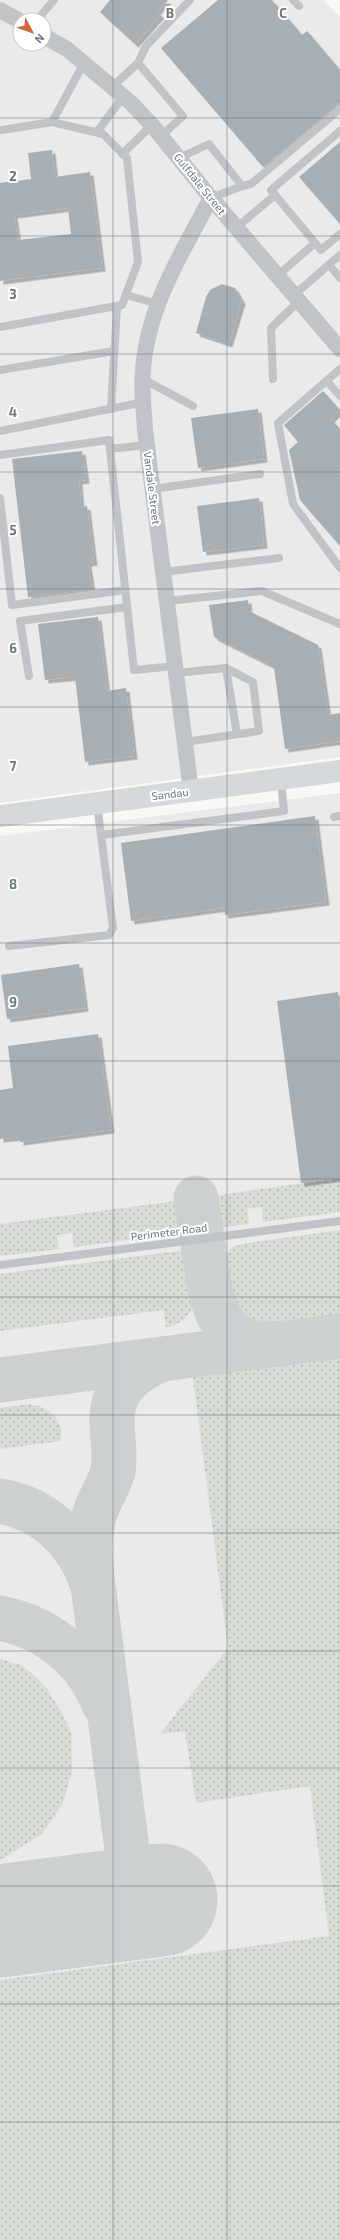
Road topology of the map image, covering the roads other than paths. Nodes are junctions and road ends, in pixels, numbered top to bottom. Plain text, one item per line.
1 (54, 0) edge
2 (190, 0) edge
3 (0, 10) edge
4 (44, 12) edge
5 (12, 17) edge
6 (52, 41) edge
7 (84, 63) junction
8 (138, 63) junction
9 (118, 92) junction
10 (340, 109) edge
11 (52, 122) junction
12 (2, 130) dead end
13 (157, 131) junction
14 (340, 131) edge
15 (97, 132) junction
16 (122, 154) junction
17 (179, 158) junction
18 (242, 186) junction
19 (275, 195) junction
20 (211, 198) junction
21 (236, 228) junction
22 (340, 234) edge
23 (315, 242) junction
24 (340, 255) edge
25 (329, 265) junction
26 (278, 276) junction
27 (340, 278) edge
28 (126, 295) junction
29 (296, 298) junction
30 (158, 304) junction
31 (118, 306) junction
32 (0, 327) edge
33 (339, 347) edge
34 (114, 351) junction
35 (340, 369) edge
36 (0, 370) edge
37 (143, 379) junction
38 (273, 379) dead end
39 (327, 381) junction
40 (340, 396) edge
41 (144, 402) junction
42 (193, 406) dead end
43 (111, 409) junction
44 (0, 431) edge
45 (147, 445) junction
46 (110, 449) junction
47 (0, 455) edge
48 (260, 474) dead end
49 (152, 489) junction
50 (0, 498) edge
51 (279, 558) dead end
52 (340, 568) edge
53 (163, 572) junction
54 (126, 590) junction
55 (167, 601) junction
56 (127, 607) junction
57 (340, 624) edge
58 (226, 668) junction
59 (175, 670) junction
60 (29, 676) dead end
61 (237, 734) junction
62 (185, 742) junction
63 (340, 771) edge
64 (281, 779) junction
65 (191, 791) junction
66 (97, 803) junction
67 (0, 816) edge
68 (101, 835) junction
69 (9, 946) dead end
70 (340, 1220) edge
71 (0, 1265) edge

1 - 4 lane
2 - 8 lane
3 - 5 street
6 - 7 street, Gulfdale Street
7 - 9 street, Gulfdale Street
7 - 11 lane
8 - 9 lane
8 - 13 lane
9 - 13 street, Gulfdale Street
9 - 15 lane
10 - 18 lane
11 - 12 lane
11 - 15 lane
13 - 16 lane
13 - 17 street, Gulfdale Street
14 - 19 lane
15 - 16 lane
16 - 28 lane
17 - 18 lane
17 - 20 street, Gulfdale Street
18 - 20 lane
19 - 21 lane
19 - 23 lane
20 - 21 street, Gulfdale Street
20 - 30 street, Vandale Street
21 - 26 street, Gulfdale Street
22 - 23 lane
23 - 26 lane
24 - 25 lane
25 - 27 lane
25 - 29 lane
26 - 29 street, Gulfdale Street
28 - 30 lane
28 - 31 lane
29 - 33 street, Gulfdale Street
29 - 38 lane
30 - 37 street, Vandale Street
31 - 32 lane
31 - 34 lane
34 - 36 lane
34 - 43 lane
35 - 39 lane
37 - 41 street, Vandale Street
37 - 42 lane
39 - 40 lane
39 - 52 lane
41 - 43 lane
41 - 45 street, Vandale Street
43 - 44 lane
45 - 46 lane
45 - 49 street, Vandale Street
46 - 47 lane
46 - 54 lane
48 - 49 lane
49 - 53 street, Vandale Street
50 - 54 lane
51 - 53 lane
53 - 55 street, Vandale Street
54 - 56 lane
55 - 57 lane
55 - 59 street, Vandale Street
56 - 59 lane
56 - 60 lane
58 - 59 lane
58 - 61 lane
58 - 61 lane
59 - 62 street, Vandale Street
61 - 62 lane
62 - 65 street, Vandale Street
63 - 64 street, Sandau
64 - 65 street, Sandau
64 - 68 lane
65 - 66 street, Sandau
66 - 67 street, Sandau
66 - 68 lane
68 - 69 lane
70 - 71 lane, Perimeter Road

